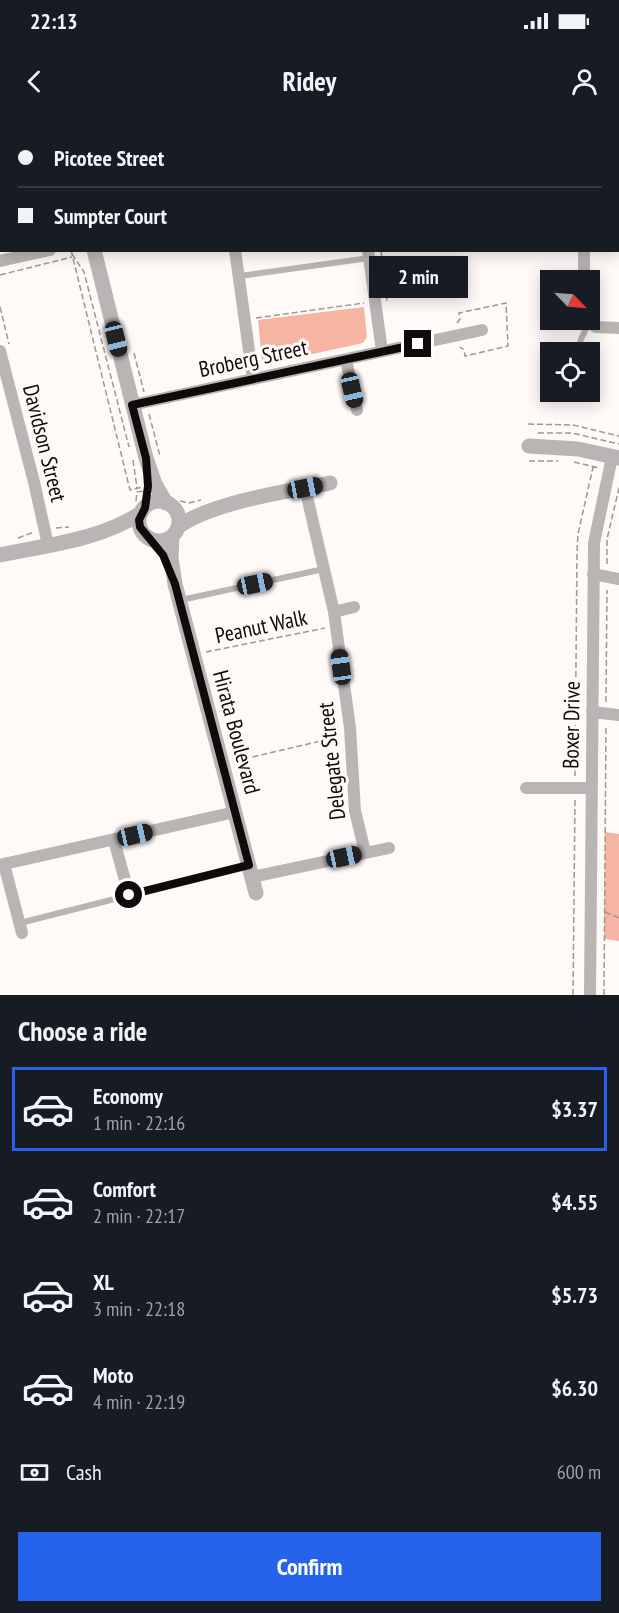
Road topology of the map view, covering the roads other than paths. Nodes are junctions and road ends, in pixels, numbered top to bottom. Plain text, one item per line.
1 (41, 252) edge
2 (94, 252) edge
3 (235, 252) edge
4 (584, 252) edge
5 (369, 254) edge
6 (0, 261) edge
7 (588, 270) edge
8 (240, 276) junction
9 (600, 327) edge
10 (619, 328) edge
11 (482, 330) dead end
12 (0, 351) edge
13 (382, 351) junction
14 (346, 360) junction
15 (253, 379) junction
16 (4, 381) edge
17 (132, 405) junction
18 (357, 410) dead end
19 (529, 453) road end
20 (139, 458) junction
21 (614, 462) edge
22 (330, 483) dead end
23 (305, 488) junction
24 (143, 511) junction
25 (173, 519) junction
26 (99, 534) junction
27 (148, 537) junction
28 (48, 545) junction
29 (0, 555) edge
30 (324, 569) junction
31 (593, 574) junction
32 (613, 578) edge
33 (175, 584) junction
34 (179, 600) junction
35 (354, 607) dead end
36 (334, 612) junction
37 (592, 712) junction
38 (619, 715) edge
39 (526, 788) dead end
40 (591, 788) junction
41 (235, 812) junction
42 (114, 840) junction
43 (389, 848) dead end
44 (365, 852) junction
45 (2, 865) edge
46 (251, 871) junction
47 (256, 893) dead end
48 (129, 895) junction
49 (21, 928) joint
50 (590, 995) edge

1 - 6 street
2 - 17 street, Hirata Boulevard
3 - 8 street
4 - 7 street
5 - 8 lane
5 - 13 street
8 - 15 street
9 - 10 street
11 - 13 street, Broberg Street
12 - 16 street, Davidson Street
13 - 14 street, Broberg Street
14 - 15 street, Broberg Street
14 - 18 street
15 - 17 street, Broberg Street
16 - 28 street, Davidson Street
17 - 20 street, Hirata Boulevard
19 - 21 street
20 - 24 street, Hirata Boulevard
20 - 25 street, Hirata Boulevard
21 - 31 street, Boxer Drive
22 - 23 street
23 - 25 street
23 - 30 street, Delegate Street
24 - 25 street
24 - 26 street
24 - 27 street
25 - 27 street
25 - 33 street, Hirata Boulevard
26 - 27 street
26 - 28 street
27 - 33 street, Hirata Boulevard
28 - 29 street
30 - 34 lane
30 - 36 street, Delegate Street
31 - 32 street
31 - 37 street, Boxer Drive
33 - 34 street, Hirata Boulevard
34 - 41 street, Hirata Boulevard
35 - 36 street
36 - 44 street, Delegate Street
37 - 38 street
37 - 40 street, Boxer Drive
39 - 40 street
40 - 50 street, Boxer Drive
41 - 42 street
41 - 46 street, Hirata Boulevard
42 - 45 street
42 - 48 street
43 - 44 street
44 - 46 street
45 - 49 street
46 - 47 street, Hirata Boulevard
46 - 48 lane
48 - 49 lane

